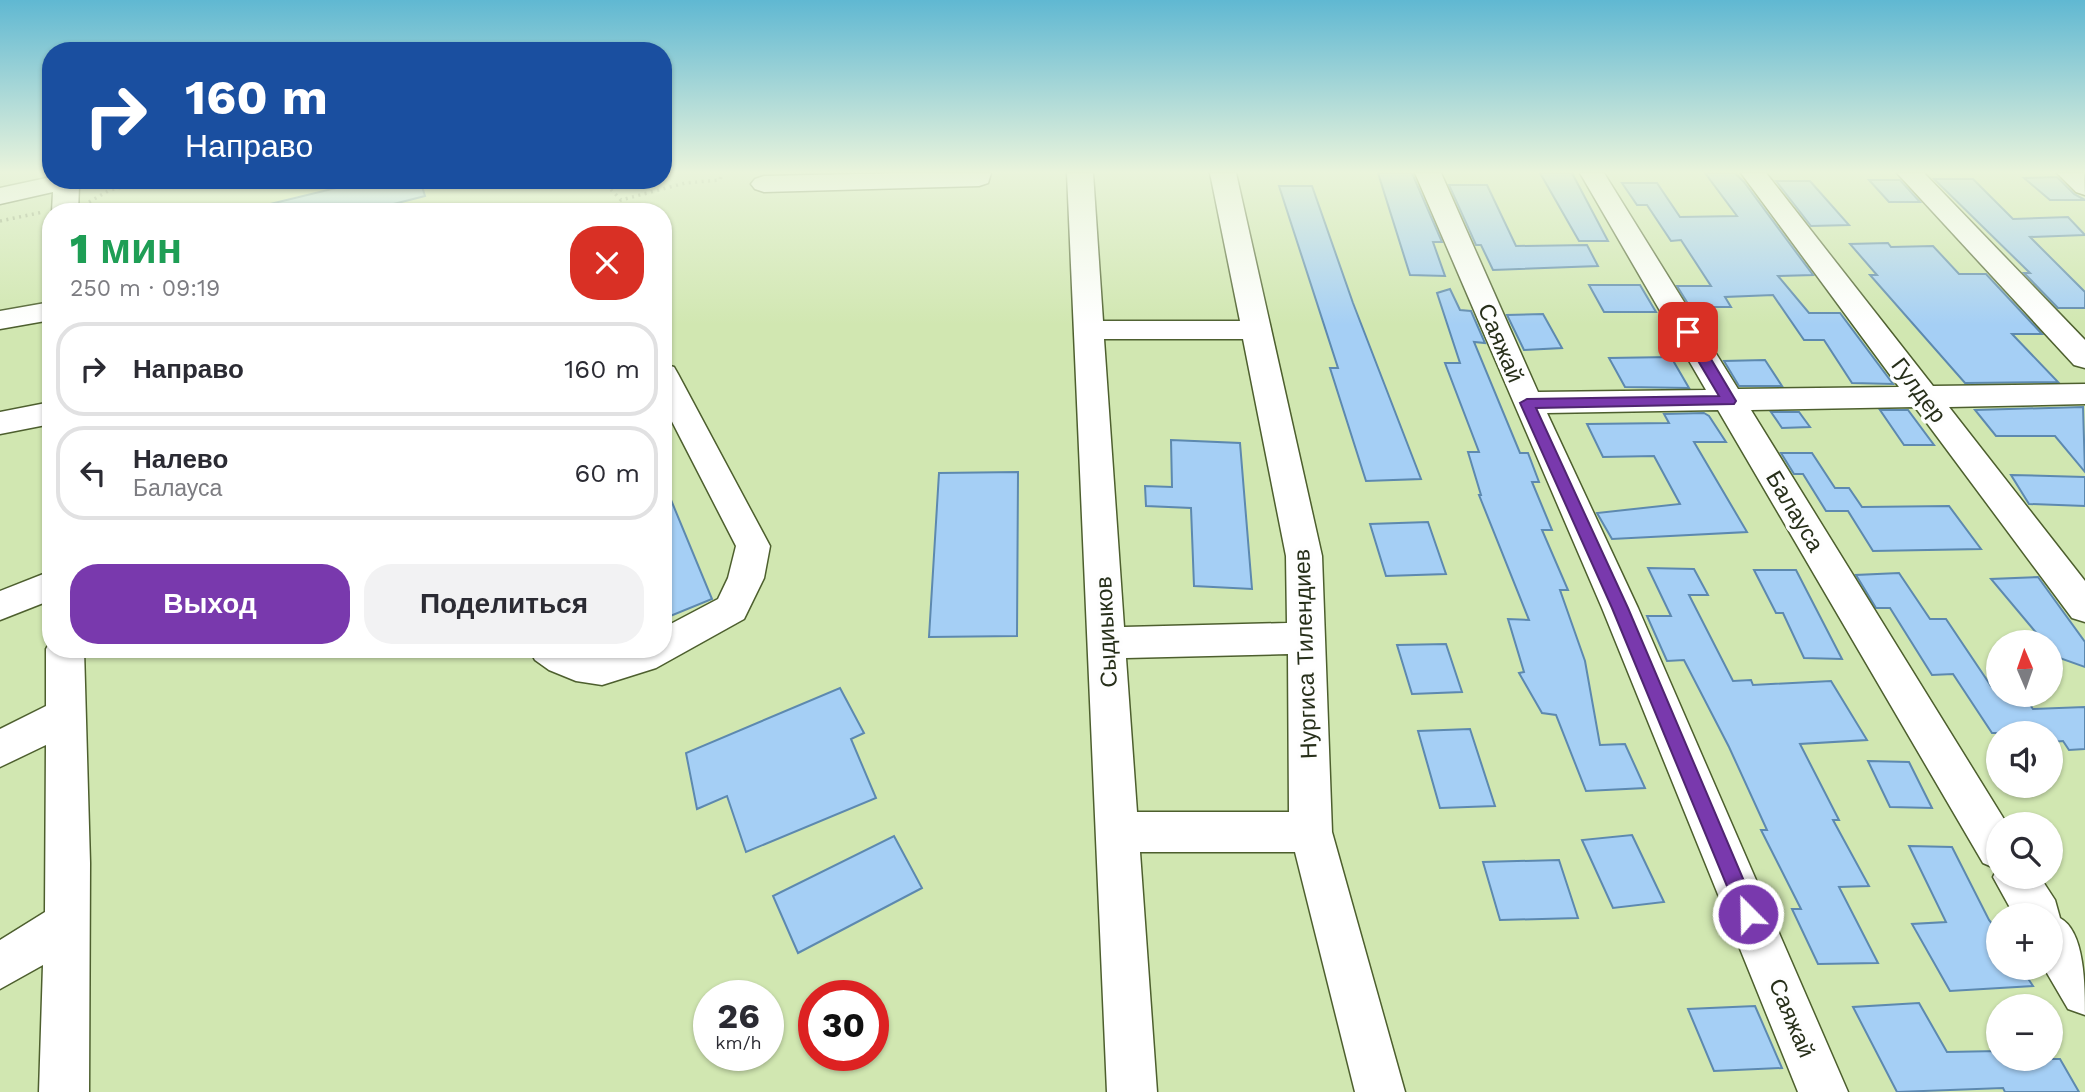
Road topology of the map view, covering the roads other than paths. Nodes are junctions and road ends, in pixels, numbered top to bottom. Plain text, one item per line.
1 (1083, 224) edge
2 (1234, 224) edge
3 (1450, 224) edge
4 (1623, 224) edge
5 (1792, 224) edge
6 (1958, 224) edge
7 (42, 313) edge
8 (0, 320) edge
9 (1089, 330) junction
10 (1256, 330) junction
11 (2085, 358) edge
12 (672, 391) edge
13 (2085, 394) edge
14 (1923, 396) junction
15 (1729, 401) junction
16 (1527, 403) junction
17 (42, 415) edge
18 (0, 423) edge
19 (42, 589) edge
20 (0, 606) edge
21 (2085, 608) edge
22 (1305, 638) junction
23 (672, 641) edge
24 (1107, 643) junction
25 (65, 658) edge
26 (558, 658) edge
27 (636, 658) edge
28 (64, 716) junction
29 (0, 749) edge
30 (1986, 829) edge
31 (1118, 832) junction
32 (1311, 832) junction
33 (66, 924) junction
34 (2063, 956) edge
35 (0, 966) edge
36 (2085, 992) edge
37 (64, 1092) edge
38 (1132, 1092) edge
39 (1380, 1092) edge
40 (1823, 1092) edge

1 - 9 street, Сыдиыков
2 - 10 street, Нургиса Тилендиев
3 - 16 street, Саяжай
4 - 15 street, Балауса
5 - 14 street, Гулдер
6 - 11 street
7 - 8 street
9 - 10 street
9 - 24 street, Сыдиыков
10 - 22 street, Нургиса Тилендиев
12 - 23 street
13 - 14 street
14 - 15 street
14 - 21 street, Гулдер
15 - 16 street
15 - 30 street, Балауса
16 - 40 street, Саяжай
17 - 18 street
19 - 20 street
22 - 24 street
22 - 32 street, Нургиса Тилендиев
24 - 31 street, Сыдиыков
25 - 28 street
26 - 27 street
28 - 29 street
28 - 33 street
31 - 32 street
31 - 38 street, Сыдиыков
32 - 39 street, Нургиса Тилендиев
33 - 35 street
33 - 37 street
34 - 36 street

